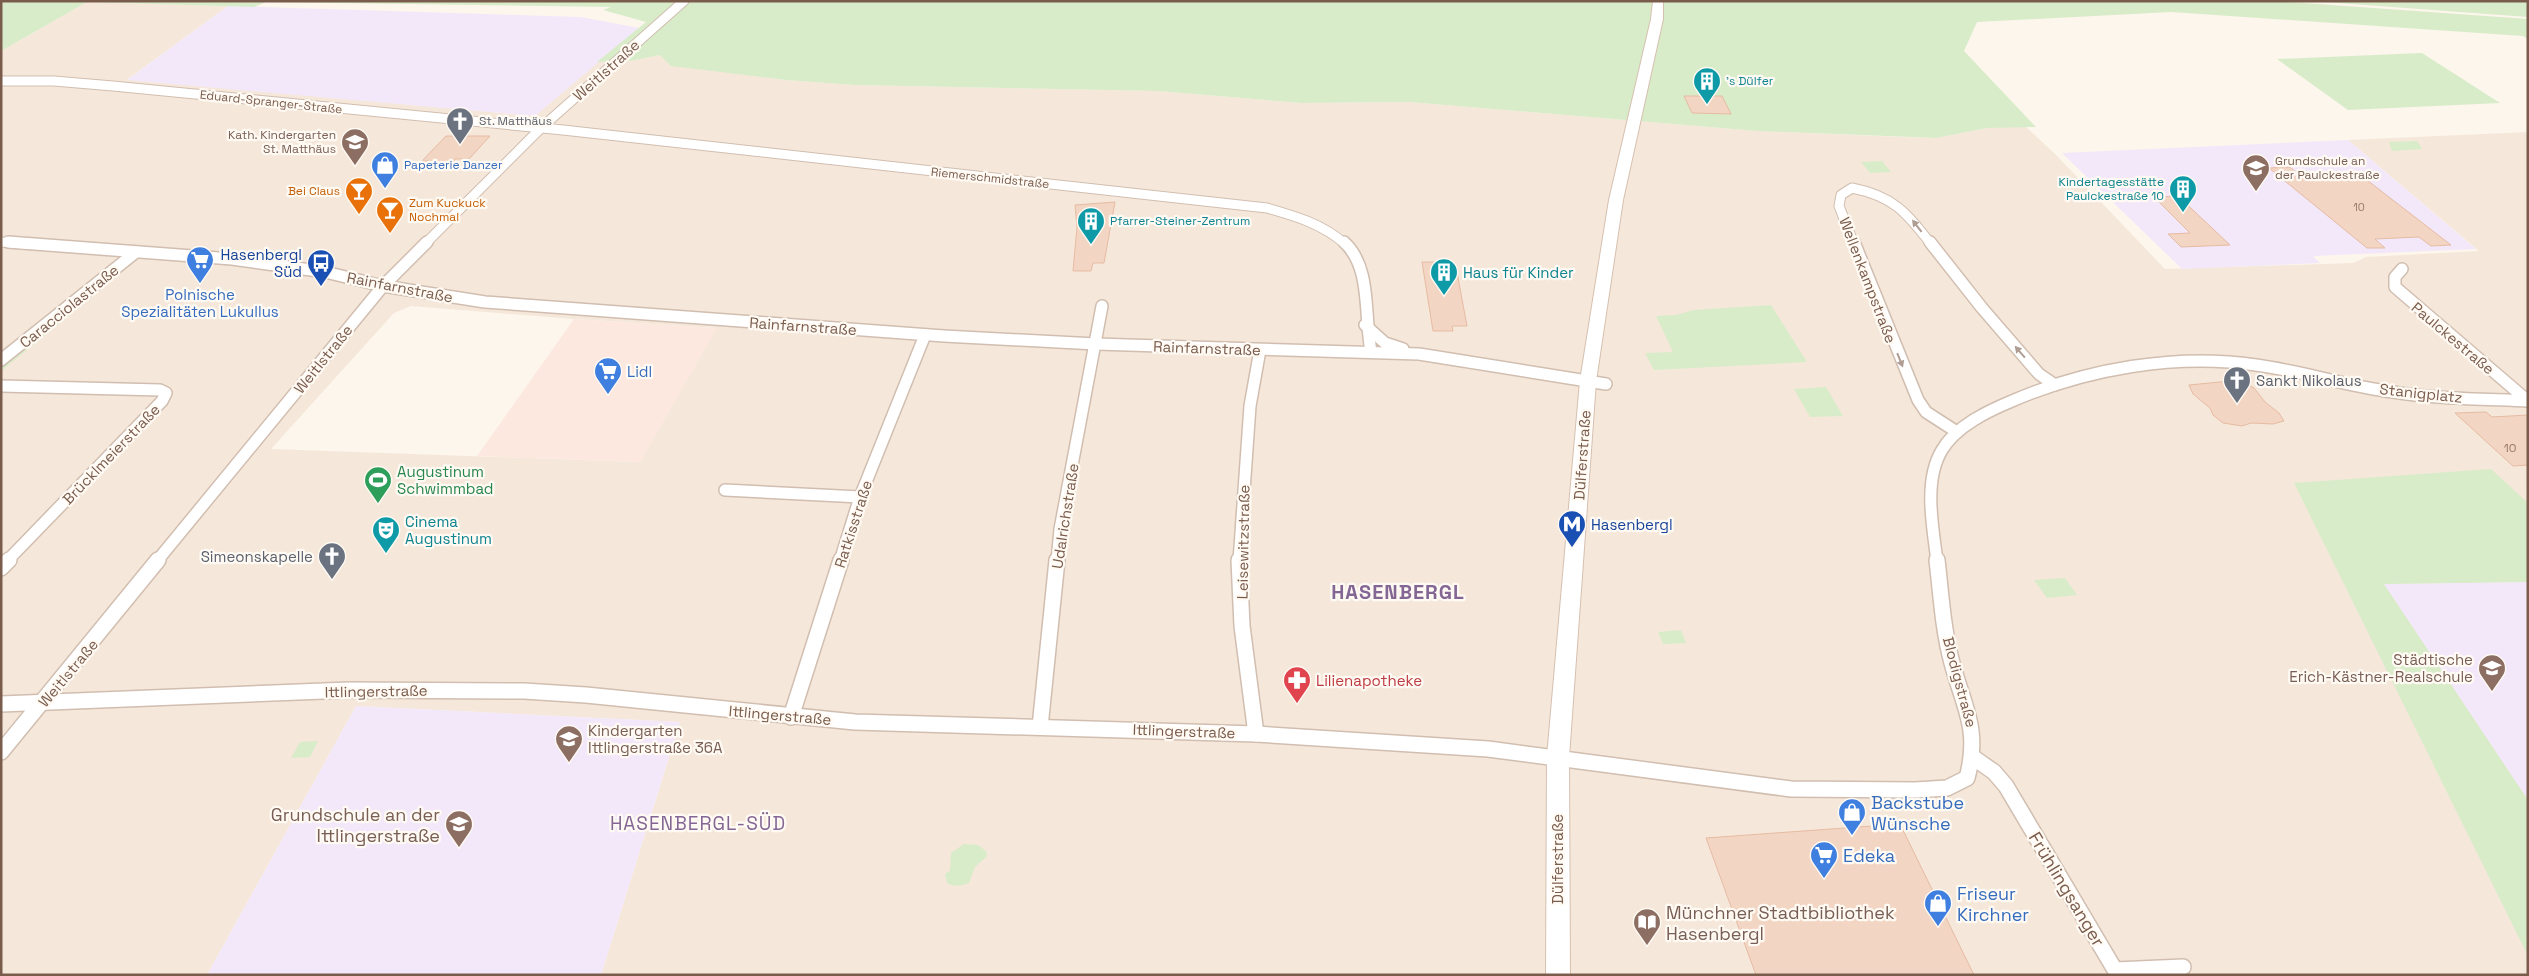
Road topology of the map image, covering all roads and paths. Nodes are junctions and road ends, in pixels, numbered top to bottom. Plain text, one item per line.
1 (684, 1) edge
2 (1658, 1) edge
3 (1, 81) edge
4 (541, 128) junction
5 (1, 242) edge
6 (136, 252) junction
7 (2402, 270) dead end
8 (383, 286) junction
9 (1102, 306) dead end
10 (1365, 325) junction
11 (926, 335) junction
12 (1096, 344) junction
13 (1260, 350) junction
14 (1371, 351) junction
15 (1419, 354) junction
16 (1, 360) edge
17 (2137, 368) joint
18 (1588, 381) junction
19 (1606, 384) dead end
20 (2055, 385) junction
21 (1, 386) edge
22 (2528, 401) edge
23 (1957, 432) junction
24 (725, 490) dead end
25 (860, 497) junction
26 (1, 568) edge
27 (43, 702) junction
28 (1, 704) edge
29 (791, 716) junction
30 (1040, 727) junction
31 (1256, 734) junction
32 (1, 752) edge
33 (1558, 757) junction
34 (1974, 758) junction
35 (2183, 967) dead end
36 (1558, 975) edge

1 - 4 street, Weitlstraße
2 - 18 main road, Dülferstraße
3 - 4 street, Eduard-Spranger-Straße
4 - 8 street, Weitlstraße
4 - 10 street, Riemerschmidstraße
5 - 6 street, Rainfarnstraße
6 - 8 street, Rainfarnstraße
6 - 16 street, Caracciolastraße
7 - 22 street, Paulckestraße
8 - 11 street, Rainfarnstraße
8 - 27 street, Weitlstraße
9 - 12 street, Udalrichstraße
10 - 14 street, Riemerschmidstraße
10 - 15 street
11 - 12 street, Rainfarnstraße
11 - 25 street, Ratkisstraße
12 - 13 street, Rainfarnstraße
12 - 30 street, Udalrichstraße
13 - 14 street, Rainfarnstraße
13 - 31 street, Leisewitzstraße
14 - 15 street, Rainfarnstraße
15 - 18 street, Rainfarnstraße
17 - 20 street, Blodigstraße
17 - 22 street, Stanigplatz
18 - 19 street, Rainfarnstraße
18 - 33 main road, Dülferstraße
20 - 23 street, Blodigstraße
20 -> 23 street, Wellenkampstraße
21 - 26 street, Brücklmeierstraße
23 - 34 street, Blodigstraße
24 - 25 street
25 - 29 street, Ratkisstraße
27 - 28 street, Ittlingerstraße
27 - 29 street, Ittlingerstraße
27 - 32 street, Weitlstraße
29 - 30 street, Ittlingerstraße
30 - 31 street, Ittlingerstraße
31 - 33 street, Ittlingerstraße
33 - 34 street, Blodigstraße
33 - 36 main road, Dülferstraße
34 - 35 street, Frühlingsanger

